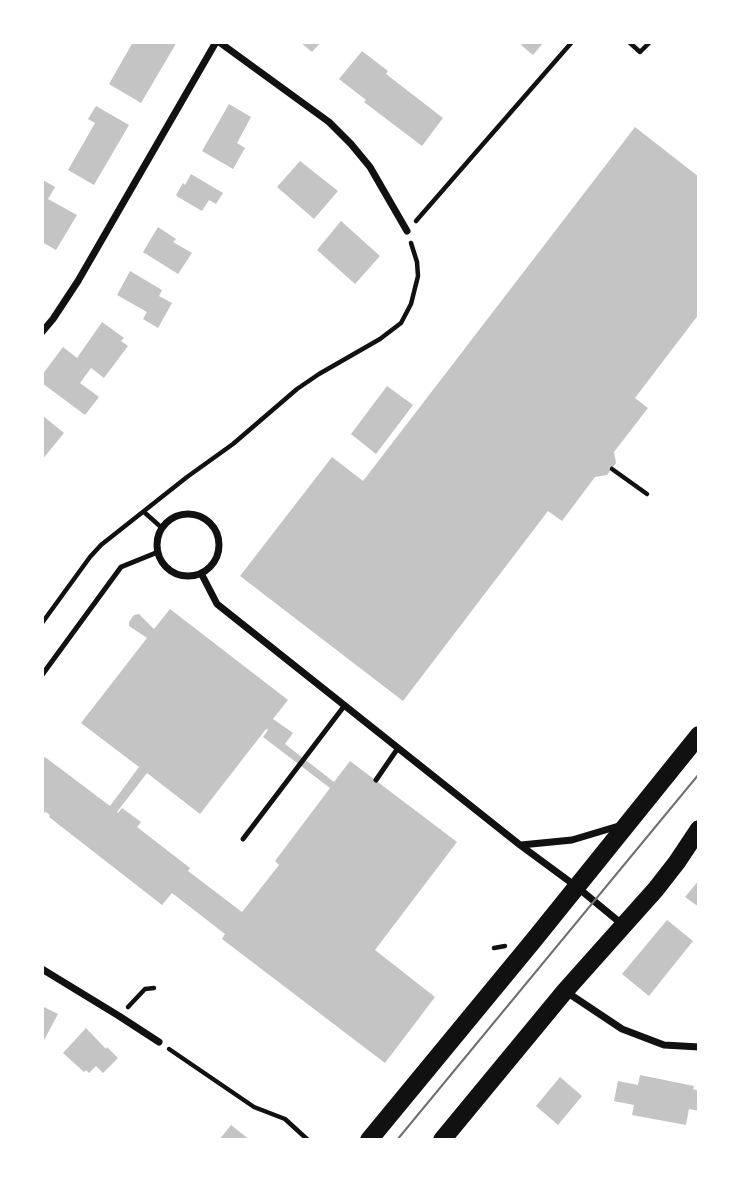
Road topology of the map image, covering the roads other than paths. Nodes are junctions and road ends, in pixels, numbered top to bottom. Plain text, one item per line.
1 (218, 42) edge
2 (407, 230) road end
3 (42, 332) edge
4 (158, 552) junction
5 (201, 573) junction
6 (42, 675) edge
7 (345, 705) junction
8 (699, 735) edge
9 (398, 748) junction
10 (376, 780) dead end
11 (627, 823) junction
12 (699, 829) edge
13 (243, 839) dead end
14 (520, 845) junction
15 (577, 887) junction
16 (623, 925) junction
17 (42, 969) edge
18 (565, 991) junction
19 (159, 1042) road end
20 (699, 1047) edge
21 (369, 1140) edge
22 (442, 1140) edge

1 - 2 street
1 - 3 street
4 - 5 street
4 - 5 street
4 - 6 lane
5 - 7 street
7 - 9 street
7 - 13 lane
8 - 11 main road
9 - 10 lane
9 - 14 street
11 - 14 street
11 - 15 main road
12 - 16 main road
14 - 15 street
15 - 16 street
15 - 21 main road
16 - 18 main road
17 - 19 street
18 - 20 street
18 - 22 main road

